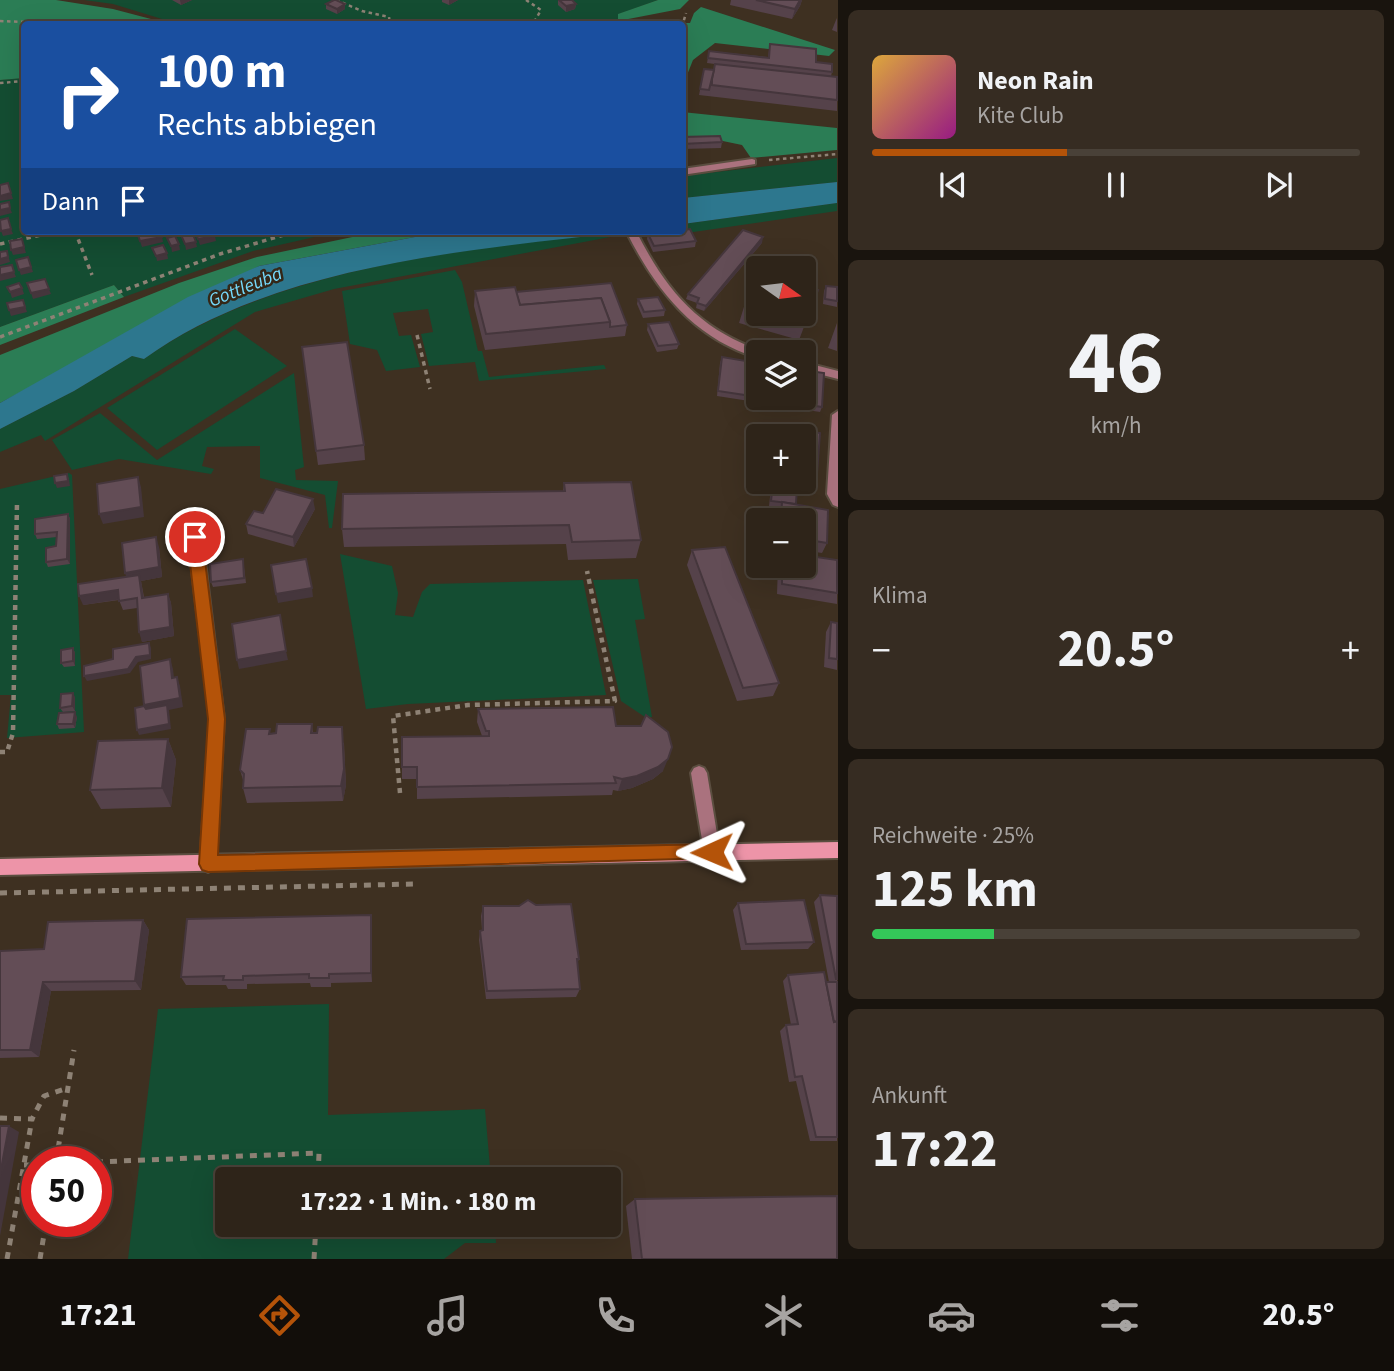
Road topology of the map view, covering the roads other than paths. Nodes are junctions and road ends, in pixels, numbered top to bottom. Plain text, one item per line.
1 (752, 162) road end
2 (686, 171) edge
3 (632, 235) edge
4 (746, 350) edge
5 (816, 369) edge
6 (838, 375) edge
7 (838, 415) edge
8 (838, 502) edge
9 (195, 537) dead end
10 (699, 773) dead end
11 (838, 850) edge
12 (712, 852) junction
13 (208, 864) junction
14 (0, 867) edge

1 - 2 street
3 - 4 street
5 - 6 street
7 - 8 street
9 - 13 street
10 - 12 street
11 - 12 main road
12 - 13 main road
13 - 14 main road

